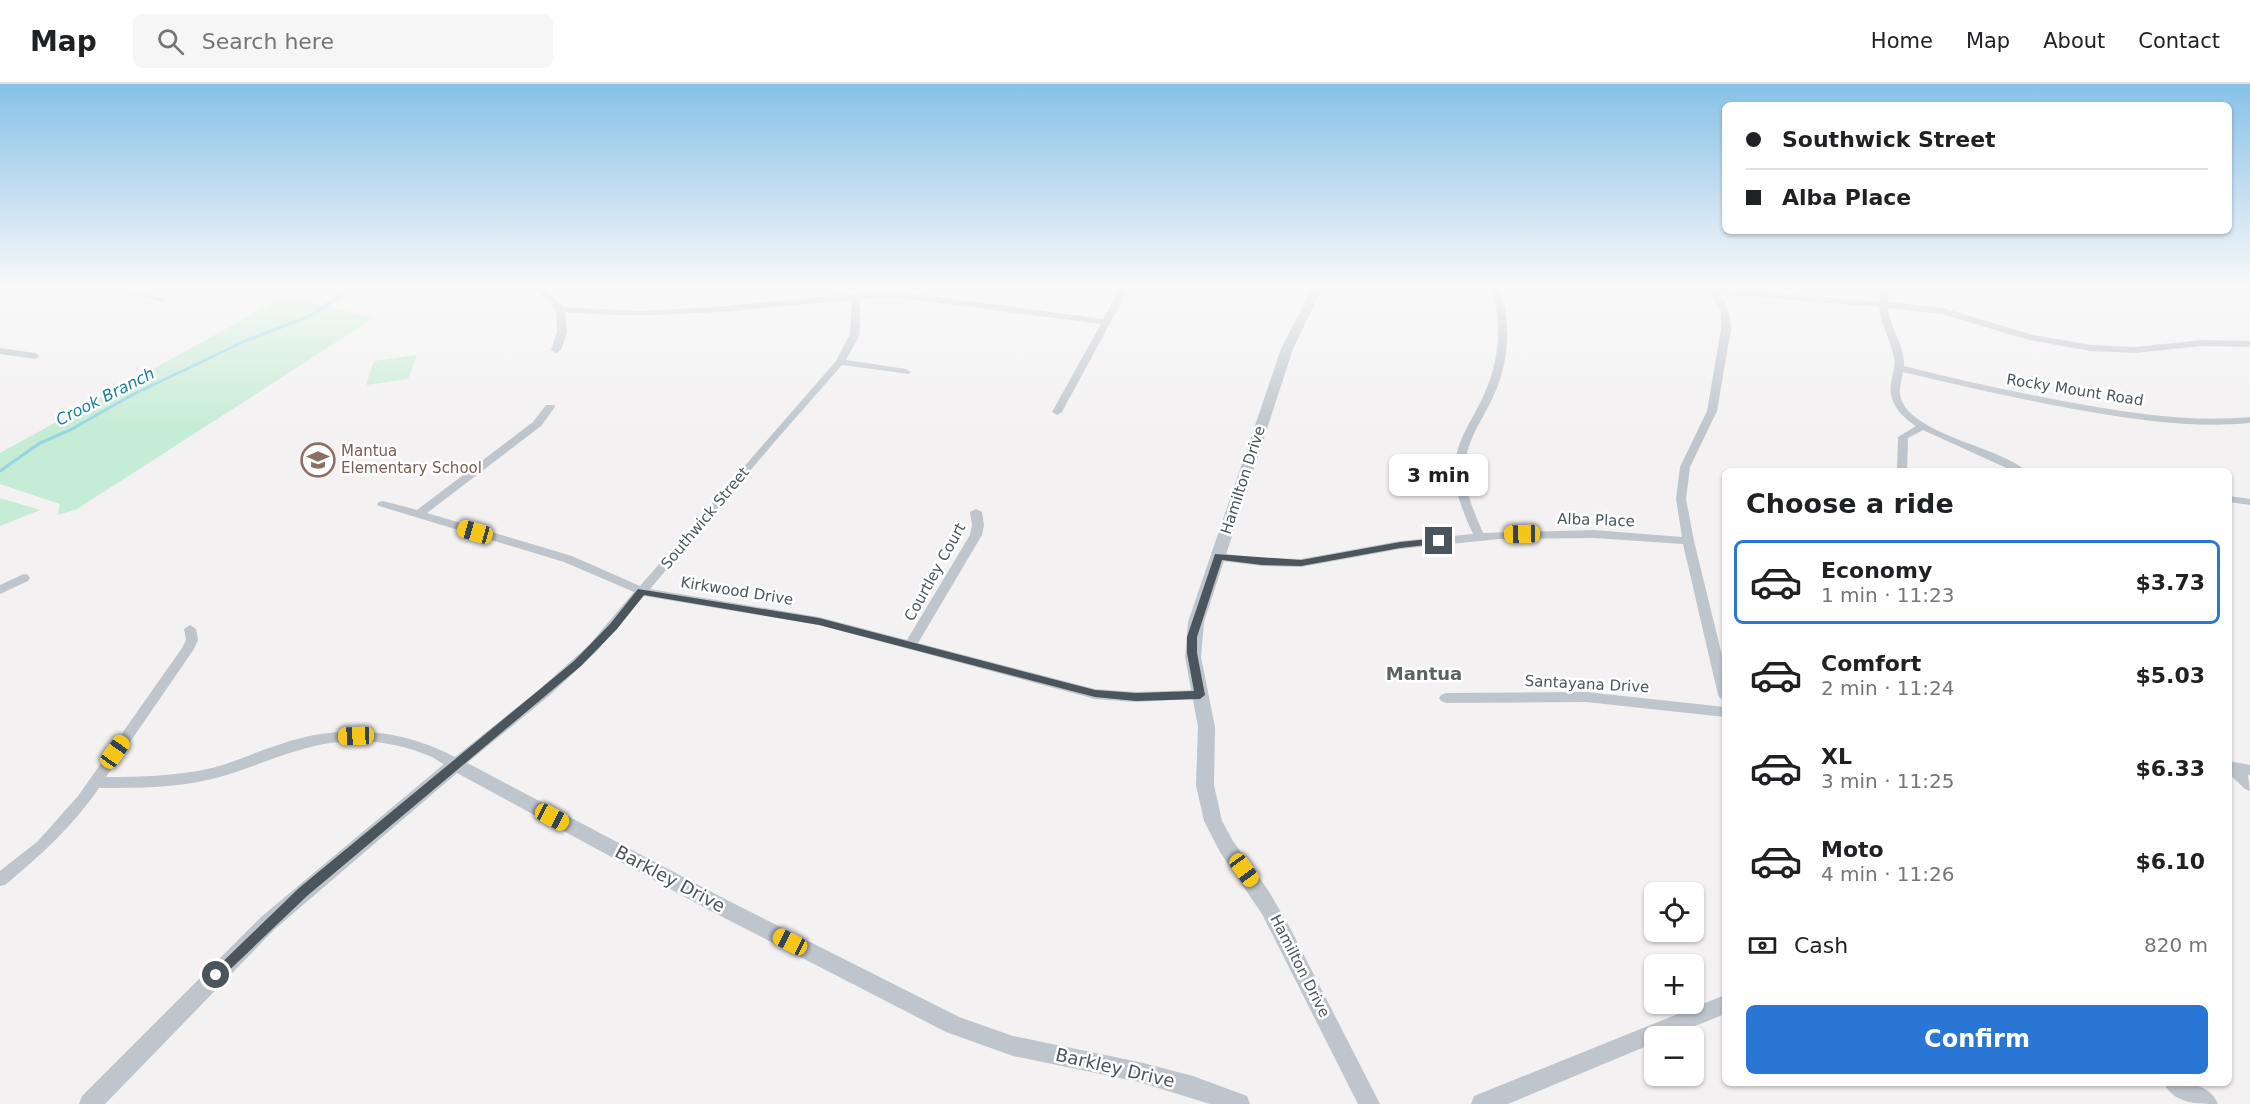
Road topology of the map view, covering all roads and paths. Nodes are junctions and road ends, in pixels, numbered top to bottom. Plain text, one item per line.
1 (561, 334) edge
2 (855, 334) edge
3 (1099, 334) edge
4 (1295, 334) edge
5 (1503, 334) edge
6 (1725, 334) edge
7 (1889, 334) edge
8 (2016, 334) edge
9 (2250, 344) edge
10 (555, 350) dead end
11 (0, 351) edge
12 (35, 356) dead end
13 (840, 362) junction
14 (1899, 368) junction
15 (906, 372) dead end
16 (550, 406) dead end
17 (1057, 412) dead end
18 (2250, 420) edge
19 (1922, 427) junction
20 (1902, 468) edge
21 (2016, 468) edge
22 (2232, 499) edge
23 (2250, 502) edge
24 (383, 504) dead end
25 (976, 512) dead end
26 (419, 514) junction
27 (1479, 536) junction
28 (1688, 541) junction
29 (1218, 557) junction
30 (24, 578) dead end
31 (0, 590) edge
32 (642, 592) junction
33 (190, 629) dead end
34 (910, 645) junction
35 (1722, 682) edge
36 (1200, 695) junction
37 (1446, 698) dead end
38 (1722, 712) edge
39 (456, 764) junction
40 (2232, 767) edge
41 (2232, 769) edge
42 (2250, 770) edge
43 (95, 783) junction
44 (2250, 785) edge
45 (0, 880) edge
46 (1722, 1005) edge
47 (2180, 1086) edge
48 (90, 1104) edge
49 (1239, 1104) edge
50 (1369, 1104) edge
51 (1482, 1104) edge
52 (2207, 1104) edge

1 - 10 street
2 - 13 street, Southwick Street
3 - 17 street
4 - 29 street, Hamilton Drive
5 - 27 street
6 - 28 street
7 - 14 street
8 - 9 street
11 - 12 street
13 - 15 street
13 - 32 street, Southwick Street
14 - 18 street, Rocky Mount Road
14 - 19 street
16 - 26 street
19 - 20 street
19 - 21 street
22 - 23 street
24 - 26 street, Kirkwood Drive
25 - 34 street, Courtley Court
26 - 32 street, Kirkwood Drive
27 - 28 street, Alba Place
27 - 29 street, Alba Place
28 - 35 street
29 - 36 street, Hamilton Drive
30 - 31 street
32 - 34 street, Kirkwood Drive
32 - 39 street, Southwick Street
33 - 43 street
34 - 36 street, Kirkwood Drive
36 - 50 street, Hamilton Drive
37 - 38 street, Santayana Drive
39 - 43 street, Barkley Drive
39 - 48 street, Southwick Street
39 - 49 street, Barkley Drive
40 - 42 street
41 - 44 street
43 - 45 street
46 - 51 street
47 - 52 street

